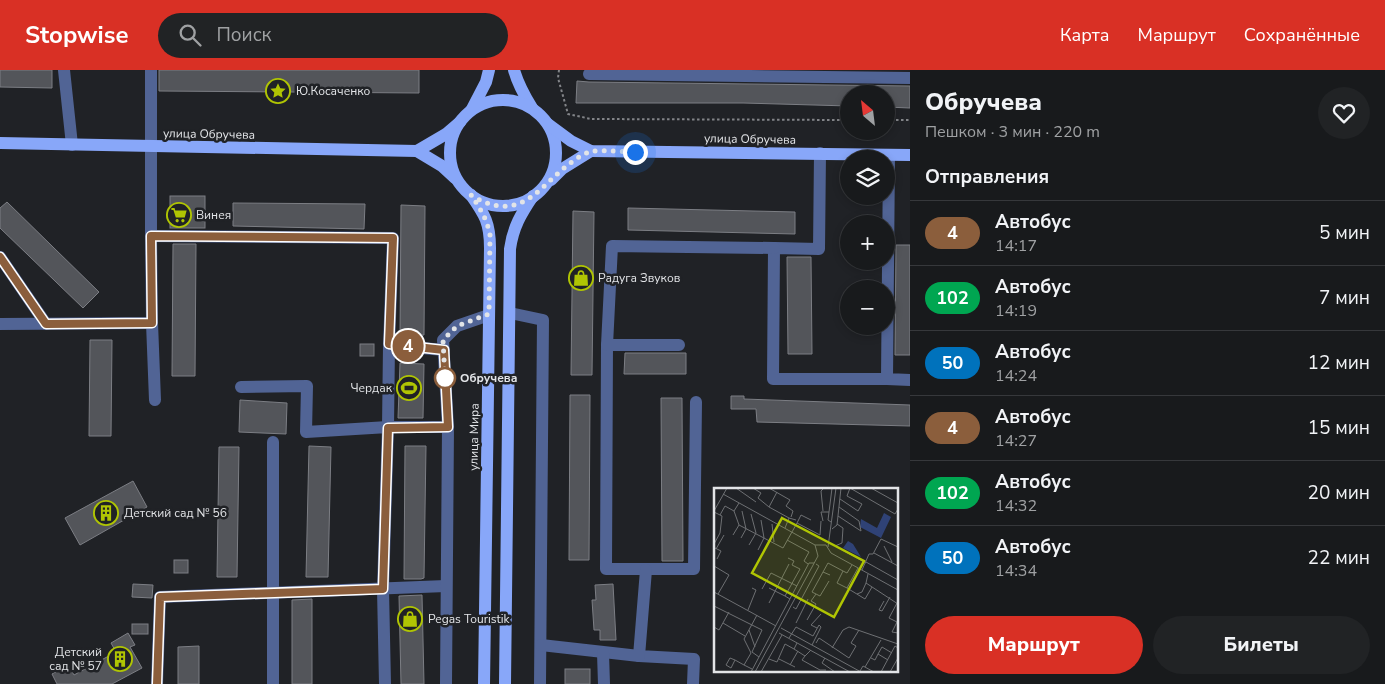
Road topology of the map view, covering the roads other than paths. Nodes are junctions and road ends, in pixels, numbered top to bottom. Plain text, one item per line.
1 (64, 70) edge
2 (151, 70) edge
3 (488, 70) edge
4 (514, 70) edge
5 (592, 70) edge
6 (910, 78) edge
7 (532, 108) junction
8 (472, 110) junction
9 (460, 122) junction
10 (548, 124) junction
11 (0, 143) edge
12 (72, 145) junction
13 (150, 147) junction
14 (417, 151) junction
15 (591, 151) junction
16 (820, 154) junction
17 (840, 154) edge
18 (895, 155) edge
19 (910, 155) edge
20 (457, 180) junction
21 (545, 185) junction
22 (471, 195) junction
23 (533, 196) junction
24 (889, 205) edge
25 (151, 236) junction
26 (774, 248) junction
27 (0, 257) edge
28 (510, 313) junction
29 (489, 314) junction
30 (152, 323) junction
31 (0, 324) edge
32 (46, 324) junction
33 (389, 344) junction
34 (607, 345) junction
35 (679, 345) dead end
36 (444, 350) junction
37 (887, 380) junction
38 (910, 380) edge
39 (241, 387) dead end
40 (155, 400) dead end
41 (696, 402) dead end
42 (448, 427) junction
43 (388, 428) junction
44 (273, 442) dead end
45 (646, 570) junction
46 (446, 586) junction
47 (383, 589) junction
48 (272, 593) junction
49 (541, 645) junction
50 (603, 653) junction
51 (639, 656) junction
52 (157, 684) edge
53 (272, 684) edge
54 (385, 684) edge
55 (446, 684) edge
56 (484, 684) edge
57 (505, 684) edge
58 (540, 684) edge
59 (604, 684) edge
60 (693, 684) edge

1 - 12 street
2 - 13 street
3 - 8 main road
4 - 7 main road
5 - 6 street
7 - 8 main road
7 - 10 main road
8 - 9 main road
9 - 14 main road
9 - 20 main road
10 - 15 main road, улица Обручева
10 - 21 main road
11 - 12 main road, улица Обручева
12 - 13 main road, улица Обручева
13 - 14 main road, улица Обручева
13 - 25 street
14 - 20 main road
15 - 16 main road, улица Обручева
15 - 21 main road
16 - 17 main road, улица Обручева
16 - 26 street
18 - 19 main road, улица Обручева
20 - 22 main road
21 - 23 main road
22 - 23 main road
22 - 29 main road, улица Мира
23 - 28 main road
24 - 37 street
25 - 30 street
25 - 33 street
26 - 34 street
26 - 37 street
27 - 32 street
28 - 49 street
28 - 57 main road
29 - 36 street
29 - 56 main road, улица Мира
30 - 32 street
30 - 40 street
31 - 32 street
33 - 36 street
33 - 43 street
34 - 35 street
34 - 45 street
36 - 42 street
37 - 38 street
39 - 43 street
41 - 45 street
42 - 43 street
42 - 46 street
43 - 47 street
44 - 48 street
45 - 51 street
46 - 47 street
46 - 55 street
47 - 48 street
47 - 54 street
48 - 52 street
48 - 53 street
49 - 50 street
49 - 58 street
50 - 51 street
50 - 59 street
51 - 60 street

